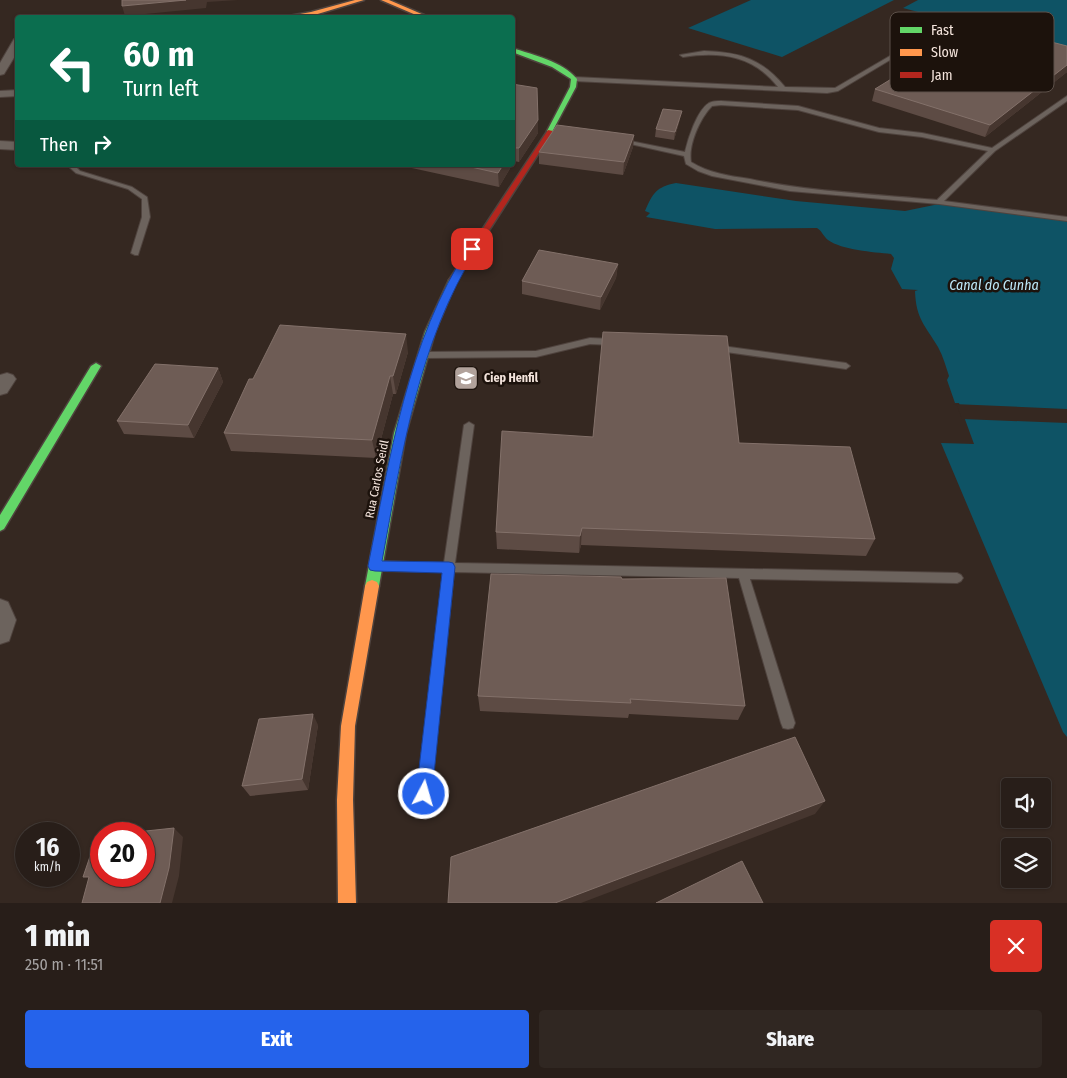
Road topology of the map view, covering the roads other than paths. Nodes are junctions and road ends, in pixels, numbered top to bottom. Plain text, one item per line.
1 (361, 0) edge
2 (384, 0) edge
3 (308, 15) edge
4 (419, 15) edge
5 (15, 40) edge
6 (3, 41) dead end
7 (515, 51) edge
8 (14, 54) edge
9 (683, 54) dead end
10 (890, 58) edge
11 (0, 72) edge
12 (15, 72) edge
13 (574, 79) junction
14 (783, 89) junction
15 (15, 93) edge
16 (1, 94) edge
17 (1067, 98) edge
18 (614, 139) edge
19 (0, 145) edge
20 (15, 146) edge
21 (993, 150) junction
22 (686, 154) junction
23 (72, 167) edge
24 (939, 202) junction
25 (1067, 219) edge
26 (135, 253) dead end
27 (622, 343) edge
28 (706, 347) edge
29 (423, 355) junction
30 (96, 366) dead end
31 (846, 366) dead end
32 (468, 425) dead end
33 (0, 526) edge
34 (375, 566) junction
35 (449, 567) junction
36 (743, 573) junction
37 (957, 578) dead end
38 (0, 609) edge
39 (0, 633) edge
40 (788, 723) dead end
41 (424, 794) dead end
42 (347, 903) edge

1 - 3 street
2 - 4 street
5 - 6 street
7 - 13 street
8 - 11 street
9 - 14 lane
10 - 14 lane
11 - 12 street
13 - 14 lane
13 - 29 street, Rua Carlos Seidl
15 - 16 street
17 - 21 lane
18 - 22 lane
19 - 20 street
21 - 22 lane
21 - 24 lane
22 - 24 lane
23 - 26 lane
24 - 25 lane
27 - 29 lane
28 - 31 lane
29 - 34 street, Rua Carlos Seidl
30 - 33 street
32 - 35 lane
34 - 35 lane
34 - 42 street, Rua Carlos Seidl
35 - 36 lane
35 - 41 lane
36 - 37 lane
36 - 40 lane
38 - 39 street

